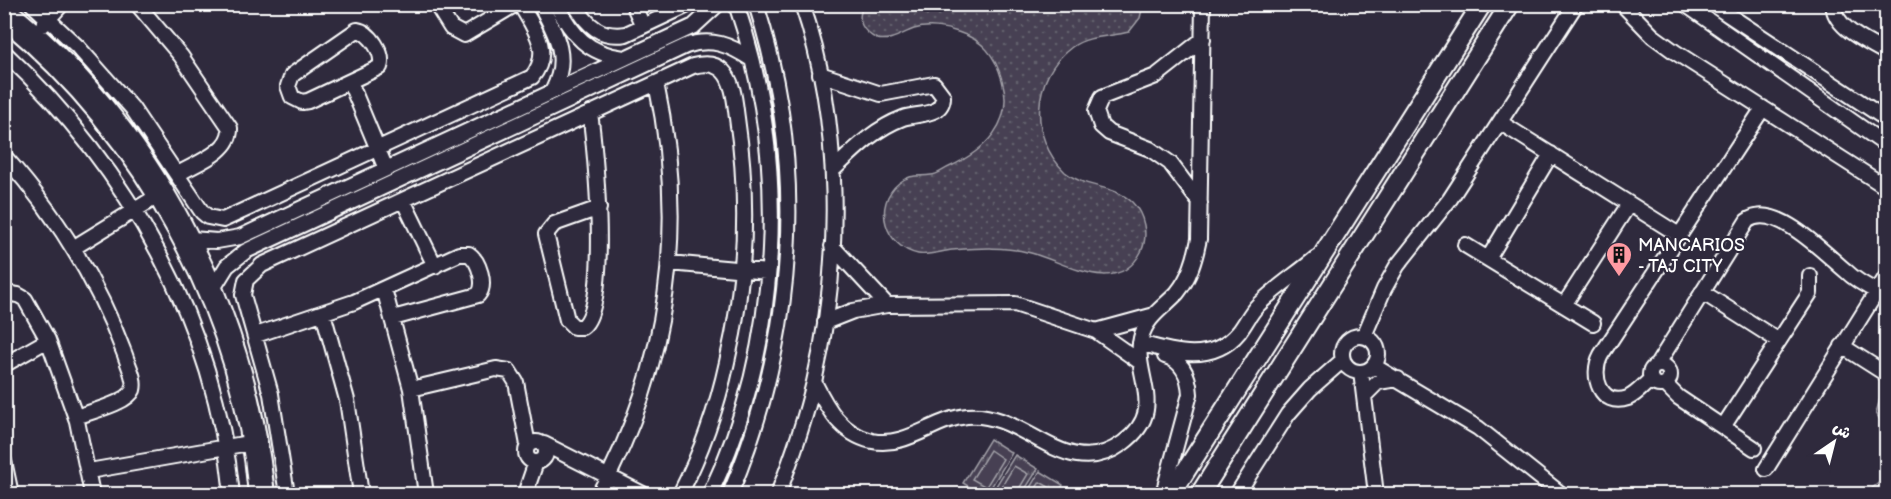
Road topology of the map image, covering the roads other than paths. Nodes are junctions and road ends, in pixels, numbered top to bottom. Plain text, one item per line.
1 (32, 4) edge
2 (62, 4) edge
3 (137, 4) edge
4 (436, 4) edge
5 (518, 4) edge
6 (540, 4) edge
7 (556, 4) edge
8 (575, 4) edge
9 (633, 4) edge
10 (690, 4) edge
11 (718, 4) edge
12 (736, 4) edge
13 (756, 4) edge
14 (1203, 4) edge
15 (1482, 4) edge
16 (1510, 4) edge
17 (1576, 4) edge
18 (1622, 4) edge
19 (1685, 4) edge
20 (1712, 4) edge
21 (1833, 4) edge
22 (4, 5) edge
23 (802, 5) edge
24 (49, 19) junction
25 (4, 21) edge
26 (643, 26) junction
27 (37, 32) junction
28 (1203, 39) junction
29 (4, 52) edge
30 (1887, 53) edge
31 (624, 58) junction
32 (751, 59) junction
33 (820, 74) junction
34 (350, 82) junction
35 (656, 83) junction
36 (553, 90) junction
37 (1763, 108) junction
38 (590, 113) junction
39 (1887, 118) edge
40 (1501, 123) junction
41 (1887, 145) edge
42 (378, 150) junction
43 (1551, 154) junction
44 (4, 156) edge
45 (386, 169) junction
46 (833, 170) junction
47 (788, 171) junction
48 (178, 174) junction
49 (769, 174) junction
50 (1887, 187) edge
51 (156, 197) junction
52 (403, 200) junction
53 (1200, 203) junction
54 (1629, 204) junction
55 (599, 208) junction
56 (135, 209) junction
57 (305, 223) junction
58 (1679, 235) junction
59 (192, 238) junction
60 (313, 241) junction
61 (1465, 245) dead end
62 (832, 246) junction
63 (73, 248) junction
64 (1327, 249) junction
65 (1488, 259) junction
66 (670, 263) junction
67 (435, 266) junction
68 (742, 270) junction
69 (768, 272) junction
70 (1810, 276) dead end
71 (1887, 277) edge
72 (214, 287) junction
73 (384, 289) junction
74 (1702, 292) junction
75 (1878, 292) junction
76 (4, 293) edge
77 (887, 305) junction
78 (1563, 305) junction
79 (323, 313) junction
80 (1151, 316) junction
81 (393, 318) junction
82 (825, 322) junction
83 (1593, 323) dead end
84 (1096, 332) junction
85 (256, 335) junction
86 (1364, 336) junction
87 (48, 340) junction
88 (1779, 341) junction
89 (1842, 346) junction
90 (1140, 351) junction
91 (1179, 358) junction
92 (1342, 360) junction
93 (4, 365) edge
94 (1374, 366) junction
95 (1361, 372) junction
96 (1887, 374) edge
97 (1398, 379) junction
98 (814, 382) junction
99 (1658, 382) junction
100 (411, 389) junction
101 (272, 394) junction
102 (1364, 396) junction
103 (250, 399) junction
104 (76, 417) junction
105 (1724, 427) junction
106 (249, 443) junction
107 (544, 444) junction
108 (528, 445) junction
109 (226, 447) junction
110 (1754, 448) dead end
111 (4, 461) edge
112 (536, 462) junction
113 (1766, 469) dead end
114 (89, 471) junction
115 (608, 477) junction
116 (9, 491) edge
117 (92, 495) edge
118 (232, 495) edge
119 (256, 495) edge
120 (267, 495) edge
121 (287, 495) edge
122 (361, 495) edge
123 (426, 495) edge
124 (525, 495) edge
125 (599, 495) edge
126 (643, 495) edge
127 (680, 495) edge
128 (710, 495) edge
129 (730, 495) edge
130 (778, 495) edge
131 (1163, 495) edge
132 (1171, 495) edge
133 (1200, 495) edge
134 (1238, 495) edge
135 (1376, 495) edge
136 (1561, 495) edge

1 - 24 street
2 - 24 street
3 - 48 street
4 - 5 street
5 - 42 street
6 - 36 street
7 - 31 street
8 - 26 street
9 - 26 street
10 - 26 street
11 - 31 street
12 - 32 street
13 - 47 street
14 - 28 street
15 - 64 main road
16 - 133 main road
17 - 40 street
18 - 37 street
19 - 41 street
20 - 39 street
21 - 30 street
22 - 27 street
23 - 33 street
24 - 27 street
24 - 48 street
25 - 51 street
27 - 59 street
28 - 53 street
28 - 53 street
29 - 56 street
31 - 36 street
32 - 49 street
32 - 57 street
33 - 46 street
33 - 46 street
34 - 34 street
34 - 42 street
35 - 38 street
35 - 66 street
35 - 68 street
36 - 45 street
37 - 50 street
37 - 58 street
38 - 52 street
38 - 55 street
40 - 43 street
40 - 86 street
42 - 45 street
42 - 48 street
43 - 54 street
43 - 65 street
44 - 63 street
45 - 59 street
46 - 62 street
47 - 49 street
47 - 129 street
49 - 69 street
51 - 56 street
51 - 106 street
52 - 60 street
52 - 67 street
53 - 80 street
54 - 58 street
54 - 78 street
55 - 55 street
56 - 63 street
56 - 109 street
57 - 60 street
57 - 72 street
58 - 99 street
59 - 72 street
60 - 85 street
61 - 65 street
62 - 77 street
62 - 82 street
63 - 104 street
64 - 91 street
64 - 132 main road
65 - 78 street
66 - 68 street
66 - 115 street
67 - 73 street
67 - 81 street
68 - 69 street
68 - 127 street
69 - 128 street
70 - 88 street
71 - 75 street
72 - 103 street
73 - 79 street
73 - 81 street
74 - 75 street
74 - 88 street
74 - 99 street
75 - 89 street
76 - 87 street
77 - 82 street
77 - 84 street
78 - 83 street
79 - 85 street
79 - 122 street
80 - 84 street
80 - 90 street
81 - 100 street
82 - 98 street
84 - 90 street
85 - 101 street
86 - 92 street
86 - 94 street
87 - 93 street
87 - 104 street
88 - 105 street
89 - 96 street
89 - 113 street
90 - 91 street
90 - 98 street
91 - 131 street
92 - 95 street
92 - 134 street
94 - 95 street
94 - 97 street
95 - 102 street
97 - 102 street
97 - 136 street
98 - 130 street
99 - 105 street
100 - 108 street
100 - 123 street
101 - 103 street
101 - 121 street
102 - 135 street
103 - 120 street
104 - 114 street
105 - 110 street
106 - 109 street
106 - 119 street
107 - 108 street
107 - 112 street
107 - 115 street
108 - 112 street
109 - 114 street
109 - 118 street
111 - 116 street
112 - 124 street
114 - 117 street
115 - 125 street
115 - 126 street

